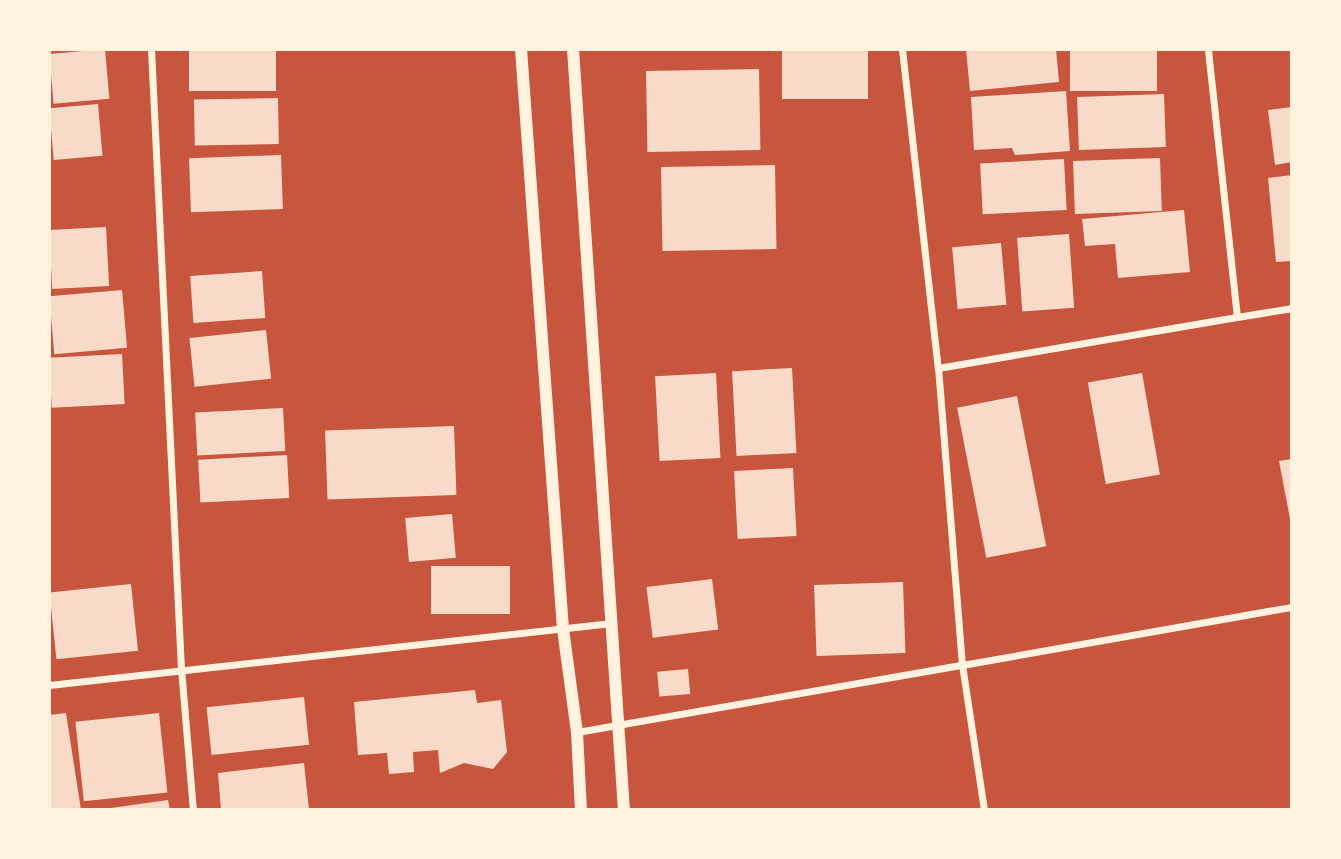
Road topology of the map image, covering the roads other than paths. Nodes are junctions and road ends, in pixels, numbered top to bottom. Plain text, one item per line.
1 (151, 49) edge
2 (520, 49) edge
3 (573, 49) edge
4 (902, 49) edge
5 (1208, 49) edge
6 (1292, 308) edge
7 (1237, 317) junction
8 (938, 368) junction
9 (1292, 607) edge
10 (613, 623) junction
11 (563, 629) junction
12 (962, 665) junction
13 (181, 668) junction
14 (49, 685) edge
15 (621, 724) junction
16 (577, 732) junction
17 (193, 810) edge
18 (581, 810) edge
19 (624, 810) edge
20 (984, 810) edge

1 - 13 street
2 - 11 street
3 - 10 street
4 - 8 street
5 - 7 street
6 - 7 street
7 - 8 street
8 - 12 street
9 - 12 street
10 - 11 street
10 - 15 street
11 - 13 street
11 - 16 street
12 - 15 street
12 - 20 street
13 - 14 street
13 - 17 street
15 - 16 street
15 - 19 street
16 - 18 street

